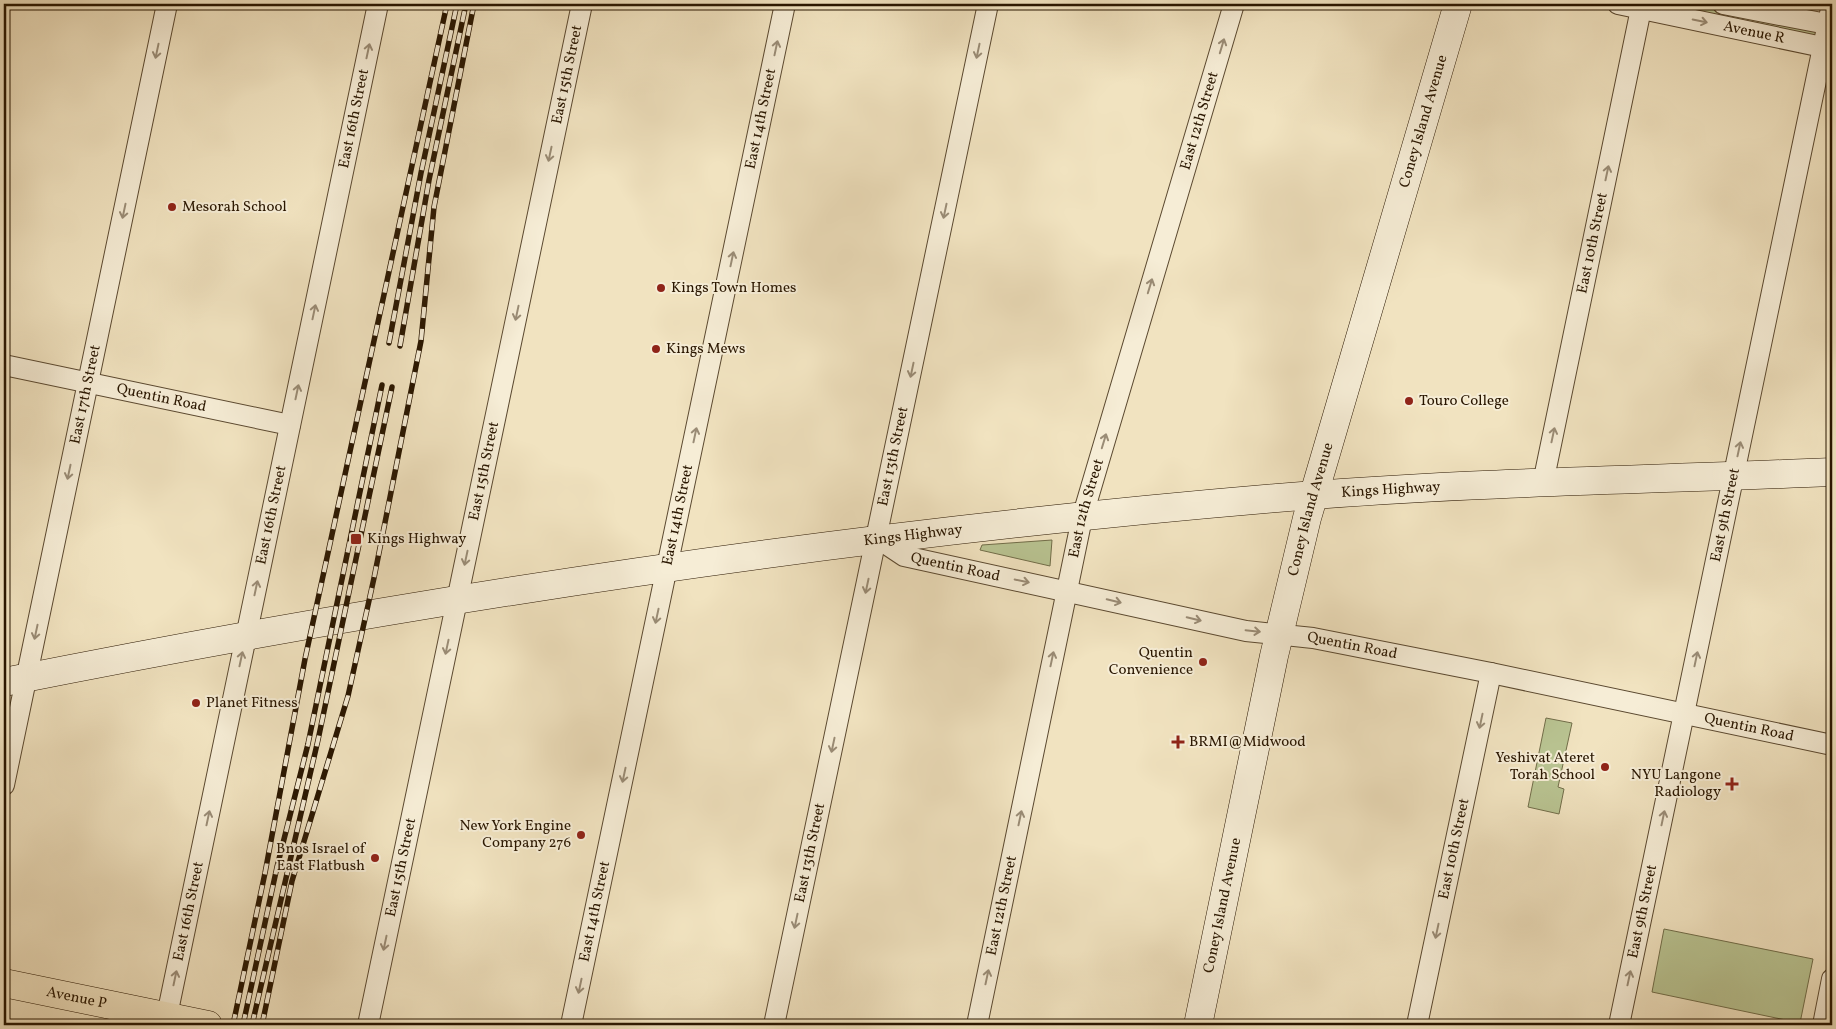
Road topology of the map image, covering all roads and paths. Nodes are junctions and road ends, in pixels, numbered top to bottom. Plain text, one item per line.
1 (167, 4) edge
2 (378, 4) edge
3 (582, 4) edge
4 (785, 4) edge
5 (988, 4) edge
6 (1234, 4) edge
7 (1458, 4) edge
8 (1618, 4) edge
9 (1723, 4) edge
10 (1832, 4) edge
11 (1641, 6) edge
12 (1830, 25) edge
13 (1828, 48) edge
14 (4, 365) edge
15 (88, 382) junction
16 (290, 425) junction
17 (1832, 472) edge
18 (1733, 476) junction
19 (1543, 483) junction
20 (1314, 495) junction
21 (1082, 518) junction
22 (877, 538) junction
23 (667, 568) junction
24 (1067, 590) junction
25 (457, 599) junction
26 (1279, 634) junction
27 (246, 636) junction
28 (1491, 673) junction
29 (15, 680) edge
30 (1684, 714) junction
31 (1832, 745) edge
32 (4, 785) edge
33 (1832, 979) edge
34 (4, 983) edge
35 (166, 1021) edge
36 (208, 1025) edge
37 (368, 1025) edge
38 (572, 1025) edge
39 (774, 1025) edge
40 (977, 1025) edge
41 (1198, 1025) edge
42 (1417, 1025) edge
43 (1619, 1025) edge
44 (1823, 1025) edge

1 -> 15 street, East 17th Street
16 -> 2 street, East 16th Street
3 -> 25 street, East 15th Street
23 -> 4 street, East 14th Street
5 -> 22 street, East 13th Street
21 -> 6 street, East 12th Street
7 - 20 street, Coney Island Avenue
8 - 11 street, Avenue R
9 - 12 street, Avenue R
10 - 12 street, East 9th Street
11 -> 13 street, Avenue R
19 -> 11 street, East 10th Street
12 - 13 street, East 9th Street
18 -> 13 street, East 9th Street
14 - 15 street, Quentin Road
15 - 16 street, Quentin Road
15 -> 29 street, East 17th Street
27 -> 16 street, East 16th Street
17 - 18 street, Kings Highway
18 - 19 street, Kings Highway
30 -> 18 street, East 9th Street
19 - 20 street, Kings Highway
20 - 21 street, Kings Highway
20 - 26 street, Coney Island Avenue
21 - 22 street, Kings Highway
21 - 24 street, East 12th Street
22 - 23 street, Kings Highway
22 -> 24 street, Quentin Road
22 -> 39 street, East 13th Street
23 - 25 street, Kings Highway
23 -> 38 street, East 14th Street
24 -> 26 street, Quentin Road
40 -> 24 street, East 12th Street
25 - 27 street, Kings Highway
25 -> 37 street, East 15th Street
26 - 28 street, Quentin Road
26 - 41 street, Coney Island Avenue
27 - 29 street, Kings Highway
35 -> 27 street, East 16th Street
28 - 30 street, Quentin Road
28 -> 42 street, East 10th Street
29 - 32 street, East 17th Street
30 - 31 street, Quentin Road
43 -> 30 street, East 9th Street
33 - 44 street
34 - 35 main road, Avenue P
35 - 36 main road, Avenue P

